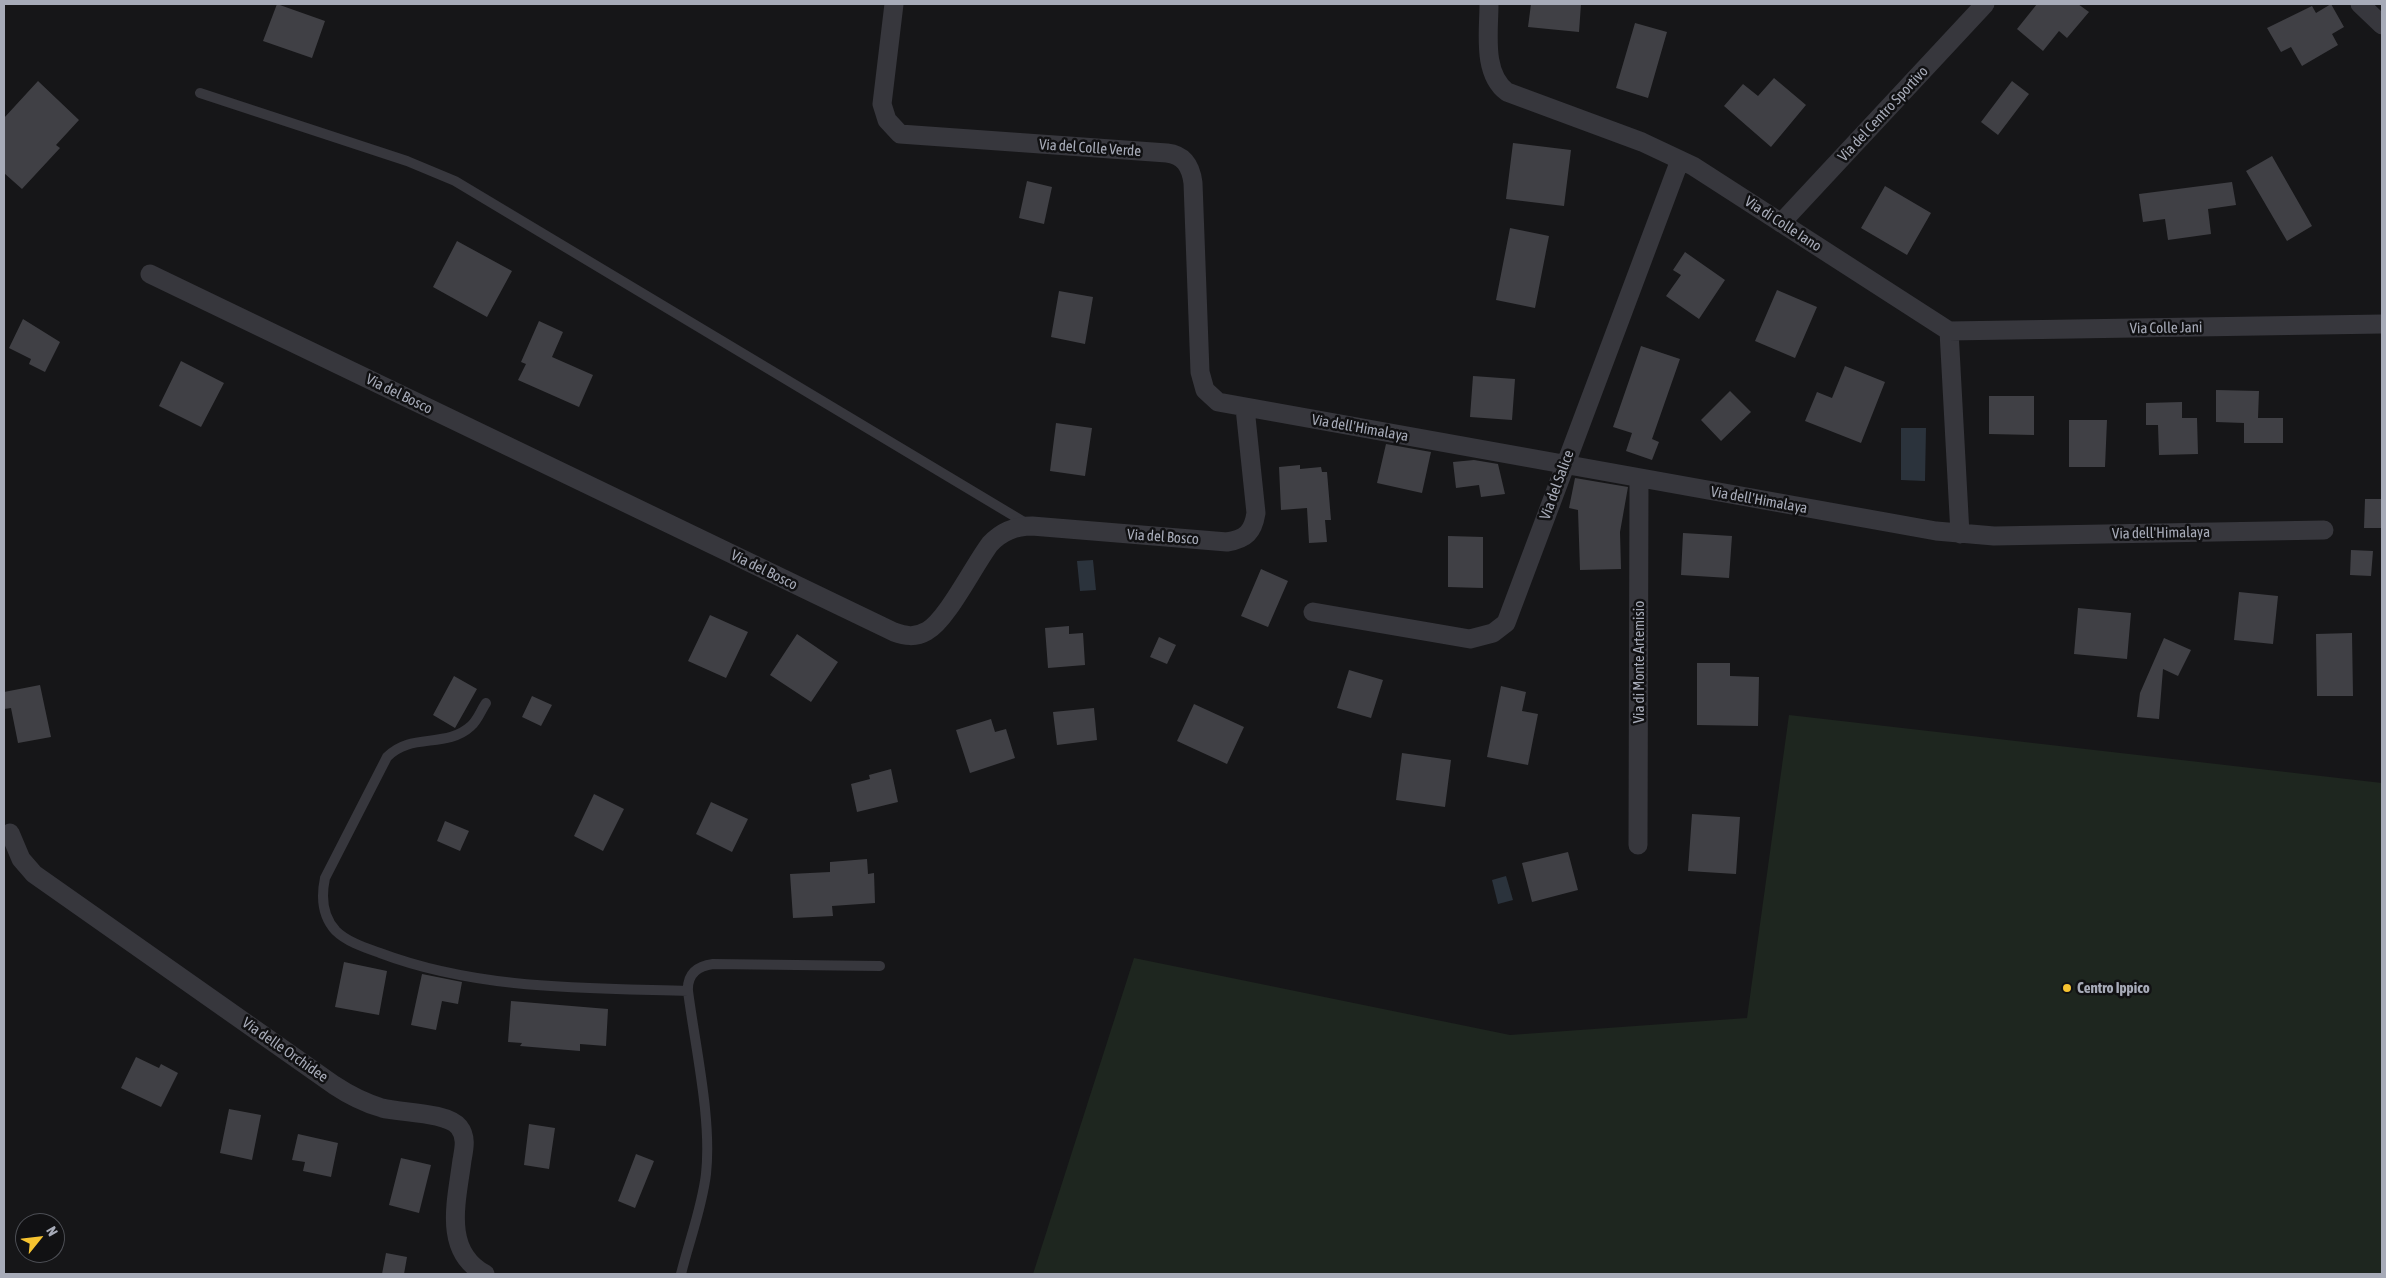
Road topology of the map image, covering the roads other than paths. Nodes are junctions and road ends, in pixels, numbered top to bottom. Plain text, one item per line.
1 (894, 4) edge
2 (1489, 4) edge
3 (1985, 4) edge
4 (2360, 4) edge
5 (2382, 26) edge
6 (200, 93) dead end
7 (1680, 160) junction
8 (1781, 224) junction
9 (150, 274) dead end
10 (2382, 324) edge
11 (1949, 331) junction
12 (1205, 390) joint
13 (1245, 408) junction
14 (1564, 465) junction
15 (1639, 479) junction
16 (1032, 526) junction
17 (2324, 530) dead end
18 (1960, 534) junction
19 (1313, 612) dead end
20 (486, 703) dead end
21 (10, 833) dead end
22 (1638, 845) dead end
23 (880, 966) dead end
24 (688, 991) junction
25 (485, 1274) edge
26 (681, 1274) edge

1 - 12 street, Via del Colle Verde
2 - 7 street, Via di Colle Iano
3 - 8 street, Via del Centro Sportivo
4 - 5 street
6 - 16 lane
7 - 8 street, Via di Colle Iano
7 - 14 street, Via del Salice
8 - 11 street, Via di Colle Iano
9 - 16 street, Via del Bosco
10 - 11 street, Via Colle Jani
11 - 18 street
12 - 13 street, Via dell'Himalaya
13 - 14 street, Via dell'Himalaya
13 - 16 street, Via del Bosco
14 - 15 street, Via dell'Himalaya
14 - 19 street, Via del Salice
15 - 18 street, Via dell'Himalaya
15 - 22 street, Via di Monte Artemisio
17 - 18 street, Via dell'Himalaya
20 - 24 lane
21 - 25 street, Via delle Orchidee
23 - 24 lane
24 - 26 lane

